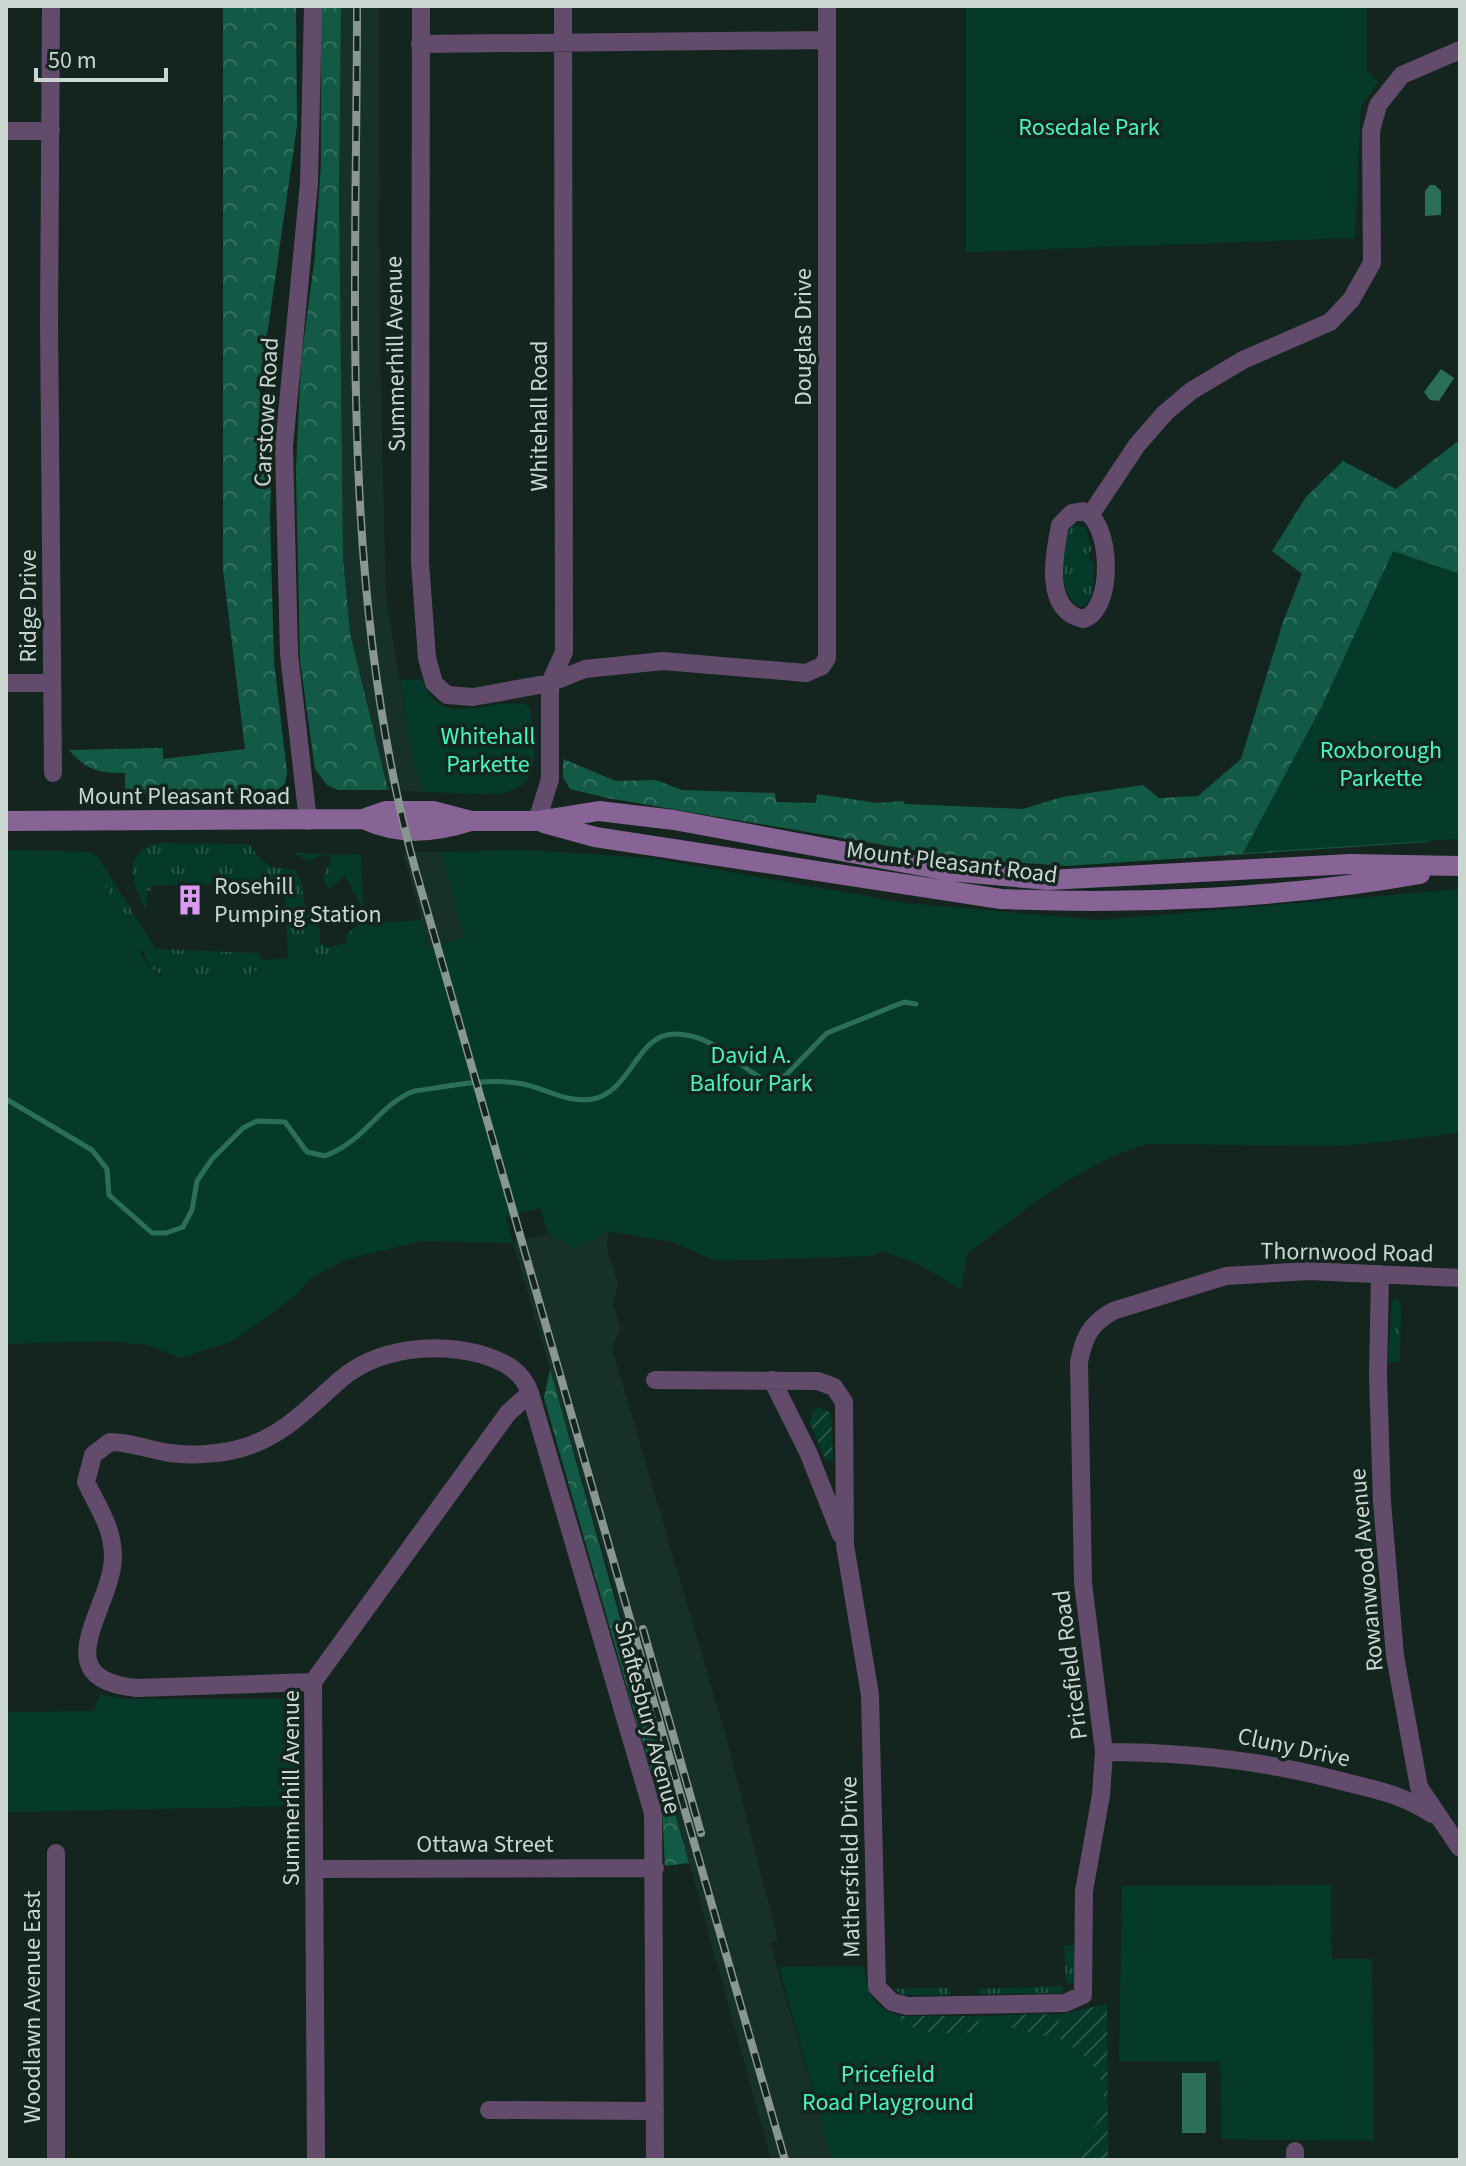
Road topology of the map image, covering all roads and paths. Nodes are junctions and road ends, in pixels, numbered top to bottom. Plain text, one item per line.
1 (51, 6) edge
2 (313, 6) edge
3 (421, 6) edge
4 (563, 6) edge
5 (827, 6) edge
6 (826, 40) junction
7 (563, 43) junction
8 (420, 44) junction
9 (1460, 50) edge
10 (6, 131) edge
11 (51, 131) junction
12 (1091, 514) junction
13 (6, 683) edge
14 (52, 683) junction
15 (550, 683) junction
16 (53, 773) dead end
17 (6, 821) edge
18 (308, 821) junction
19 (537, 821) junction
20 (1460, 866) edge
21 (1380, 1274) junction
22 (1460, 1278) edge
23 (1098, 1320) joint
24 (655, 1380) dead end
25 (772, 1380) junction
26 (530, 1393) junction
27 (845, 1545) junction
28 (313, 1682) junction
29 (1104, 1752) junction
30 (1441, 1820) junction
31 (1460, 1835) edge
32 (1460, 1848) edge
33 (56, 1853) dead end
34 (655, 1868) junction
35 (316, 1869) junction
36 (1073, 2001) joint
37 (489, 2110) dead end
38 (655, 2111) junction
39 (56, 2160) edge
40 (316, 2160) edge
41 (655, 2160) edge

1 - 11 street, Ridge Drive
2 - 18 street, Carstowe Road
3 - 8 street, Summerhill Avenue
4 - 7 street, Whitehall Road
5 - 6 street, Douglas Drive
6 - 7 street
6 - 15 street, Douglas Drive
7 - 8 street
7 - 15 street, Whitehall Road
8 - 15 street, Summerhill Avenue
9 - 12 street
10 - 11 street
11 - 14 street, Ridge Drive
12 - 12 street
13 - 14 street
14 - 16 street, Ridge Drive
15 - 19 street, Whitehall Road
17 - 18 main road, Mount Pleasant Road
18 - 19 main road, Mount Pleasant Road
19 - 20 main road, Mount Pleasant Road
19 - 20 main road, Mount Pleasant Road
21 - 22 street, Thornwood Road
21 - 23 street, Thornwood Road
21 - 30 street, Rowanwood Avenue
23 - 29 street, Pricefield Road
24 - 25 street, Mathersfield Drive
25 - 27 street, Mathersfield Drive
25 - 27 street, Mathersfield Drive
26 - 28 street, Summerhill Avenue
26 - 28 street
26 - 34 street, Shaftesbury Avenue
27 - 36 street, Mathersfield Drive
28 - 35 street, Summerhill Avenue
29 - 30 street, Cluny Drive
29 - 36 street, Pricefield Road
30 - 31 street, Cluny Drive
30 - 32 street, Rowanwood Avenue
33 - 39 street, Woodlawn Avenue East
34 - 35 street, Ottawa Street
34 - 38 street, Shaftesbury Avenue
35 - 40 street, Summerhill Avenue
37 - 38 street
38 - 41 street, Shaftesbury Avenue

